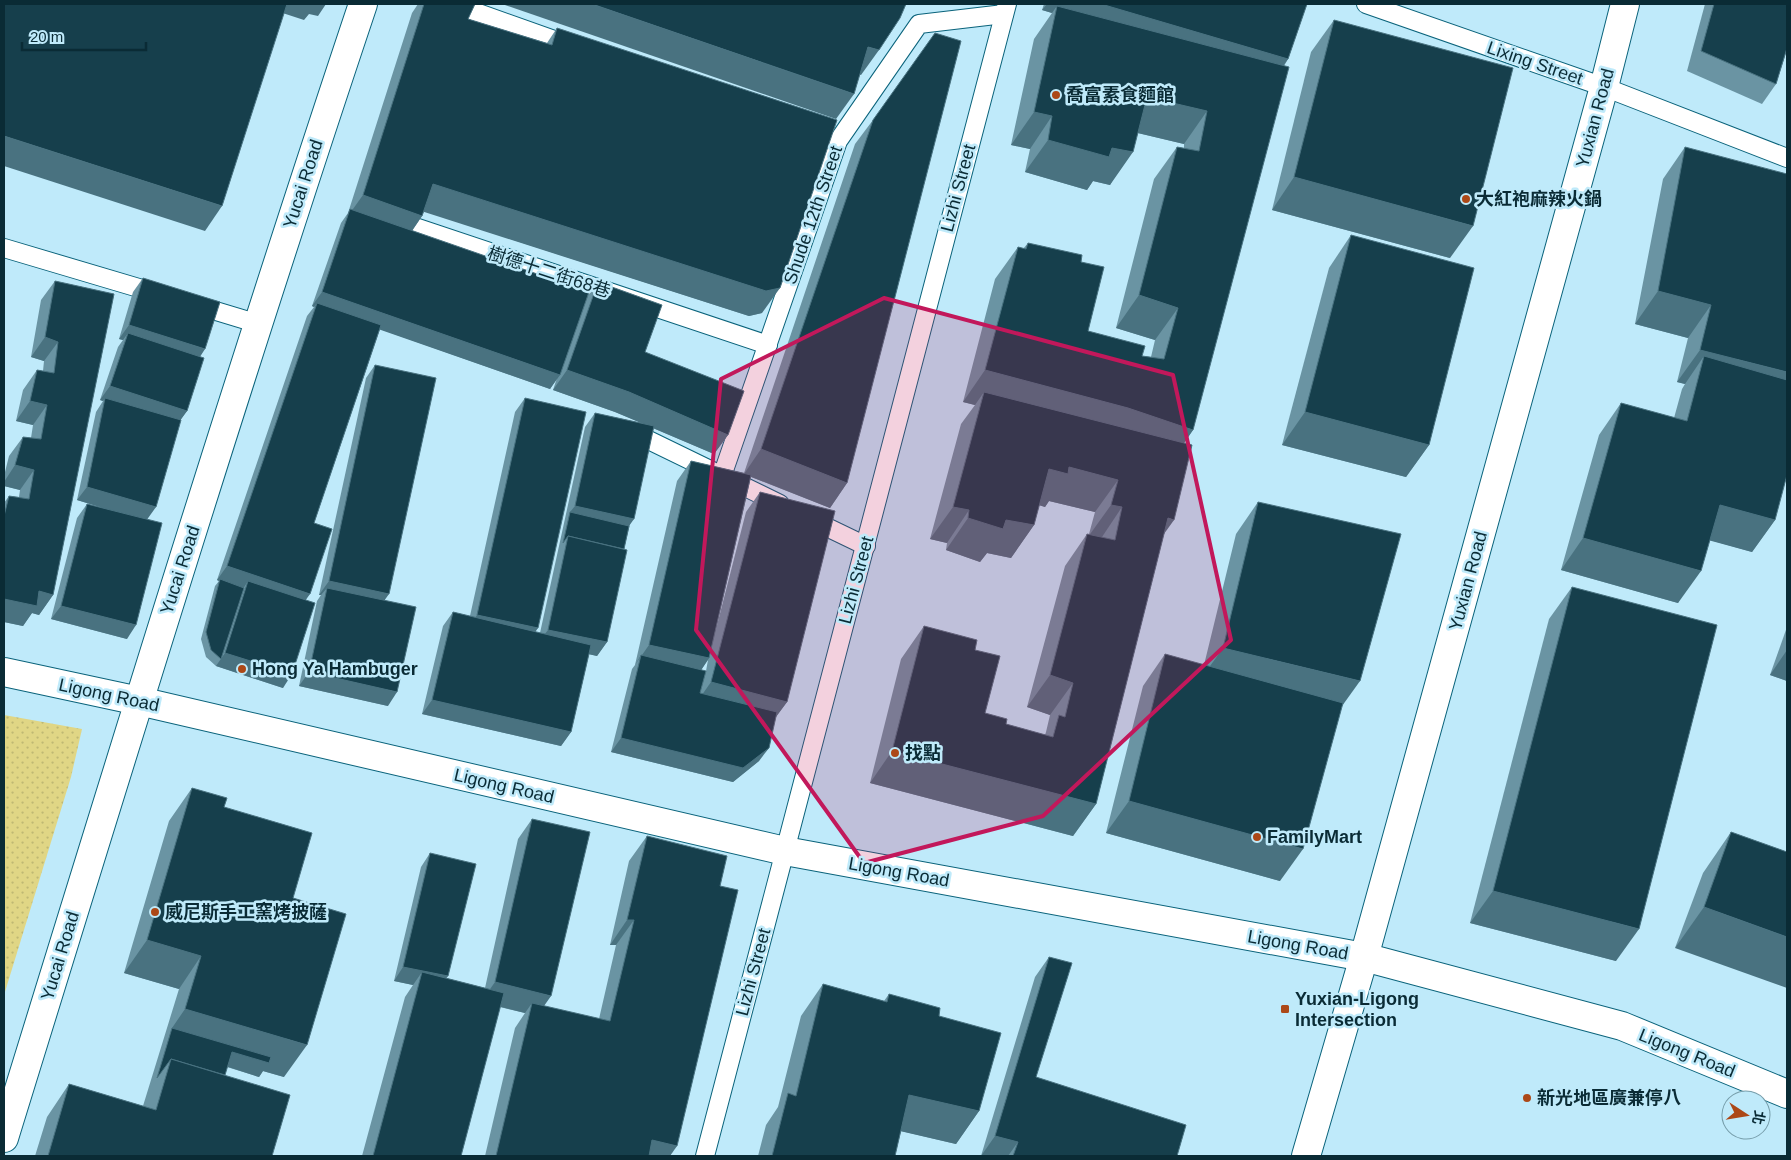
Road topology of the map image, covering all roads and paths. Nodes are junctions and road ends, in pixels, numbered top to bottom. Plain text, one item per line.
1 (363, 4) edge
2 (453, 4) edge
3 (1366, 4) edge
4 (1624, 4) edge
5 (1005, 9) edge
6 (584, 50) edge
7 (1604, 87) junction
8 (819, 134) edge
9 (838, 141) junction
10 (1787, 158) edge
11 (415, 227) edge
12 (4, 248) edge
13 (259, 324) junction
14 (768, 345) junction
15 (614, 424) edge
16 (722, 476) junction
17 (866, 546) junction
18 (4, 672) edge
19 (139, 701) junction
20 (785, 851) junction
21 (1364, 958) junction
22 (1787, 1094) edge
23 (4, 1138) edge
24 (705, 1156) edge
25 (1306, 1156) edge

1 - 13 street, Yucai Road
2 - 6 lane
3 - 7 lane, Lixing Street
4 - 7 street, Yuxian Road
5 - 9 lane, Shude 12th Street
5 - 17 lane, Lizhi Street
7 - 10 lane, Lixing Street
7 - 21 street, Yuxian Road
8 - 9 lane
9 - 14 lane, Shude 12th Street
11 - 14 lane, 樹德十二街68巷
12 - 13 lane
13 - 19 street, Yucai Road
14 - 16 lane, Shude 12th Street
15 - 16 lane
16 - 17 lane
17 - 20 lane, Lizhi Street
18 - 19 street, Ligong Road
19 - 20 street, Ligong Road
19 - 23 street, Yucai Road
20 - 21 street, Ligong Road
20 - 24 lane, Lizhi Street
21 - 22 street, Ligong Road
21 - 25 street, Yuxian Road

